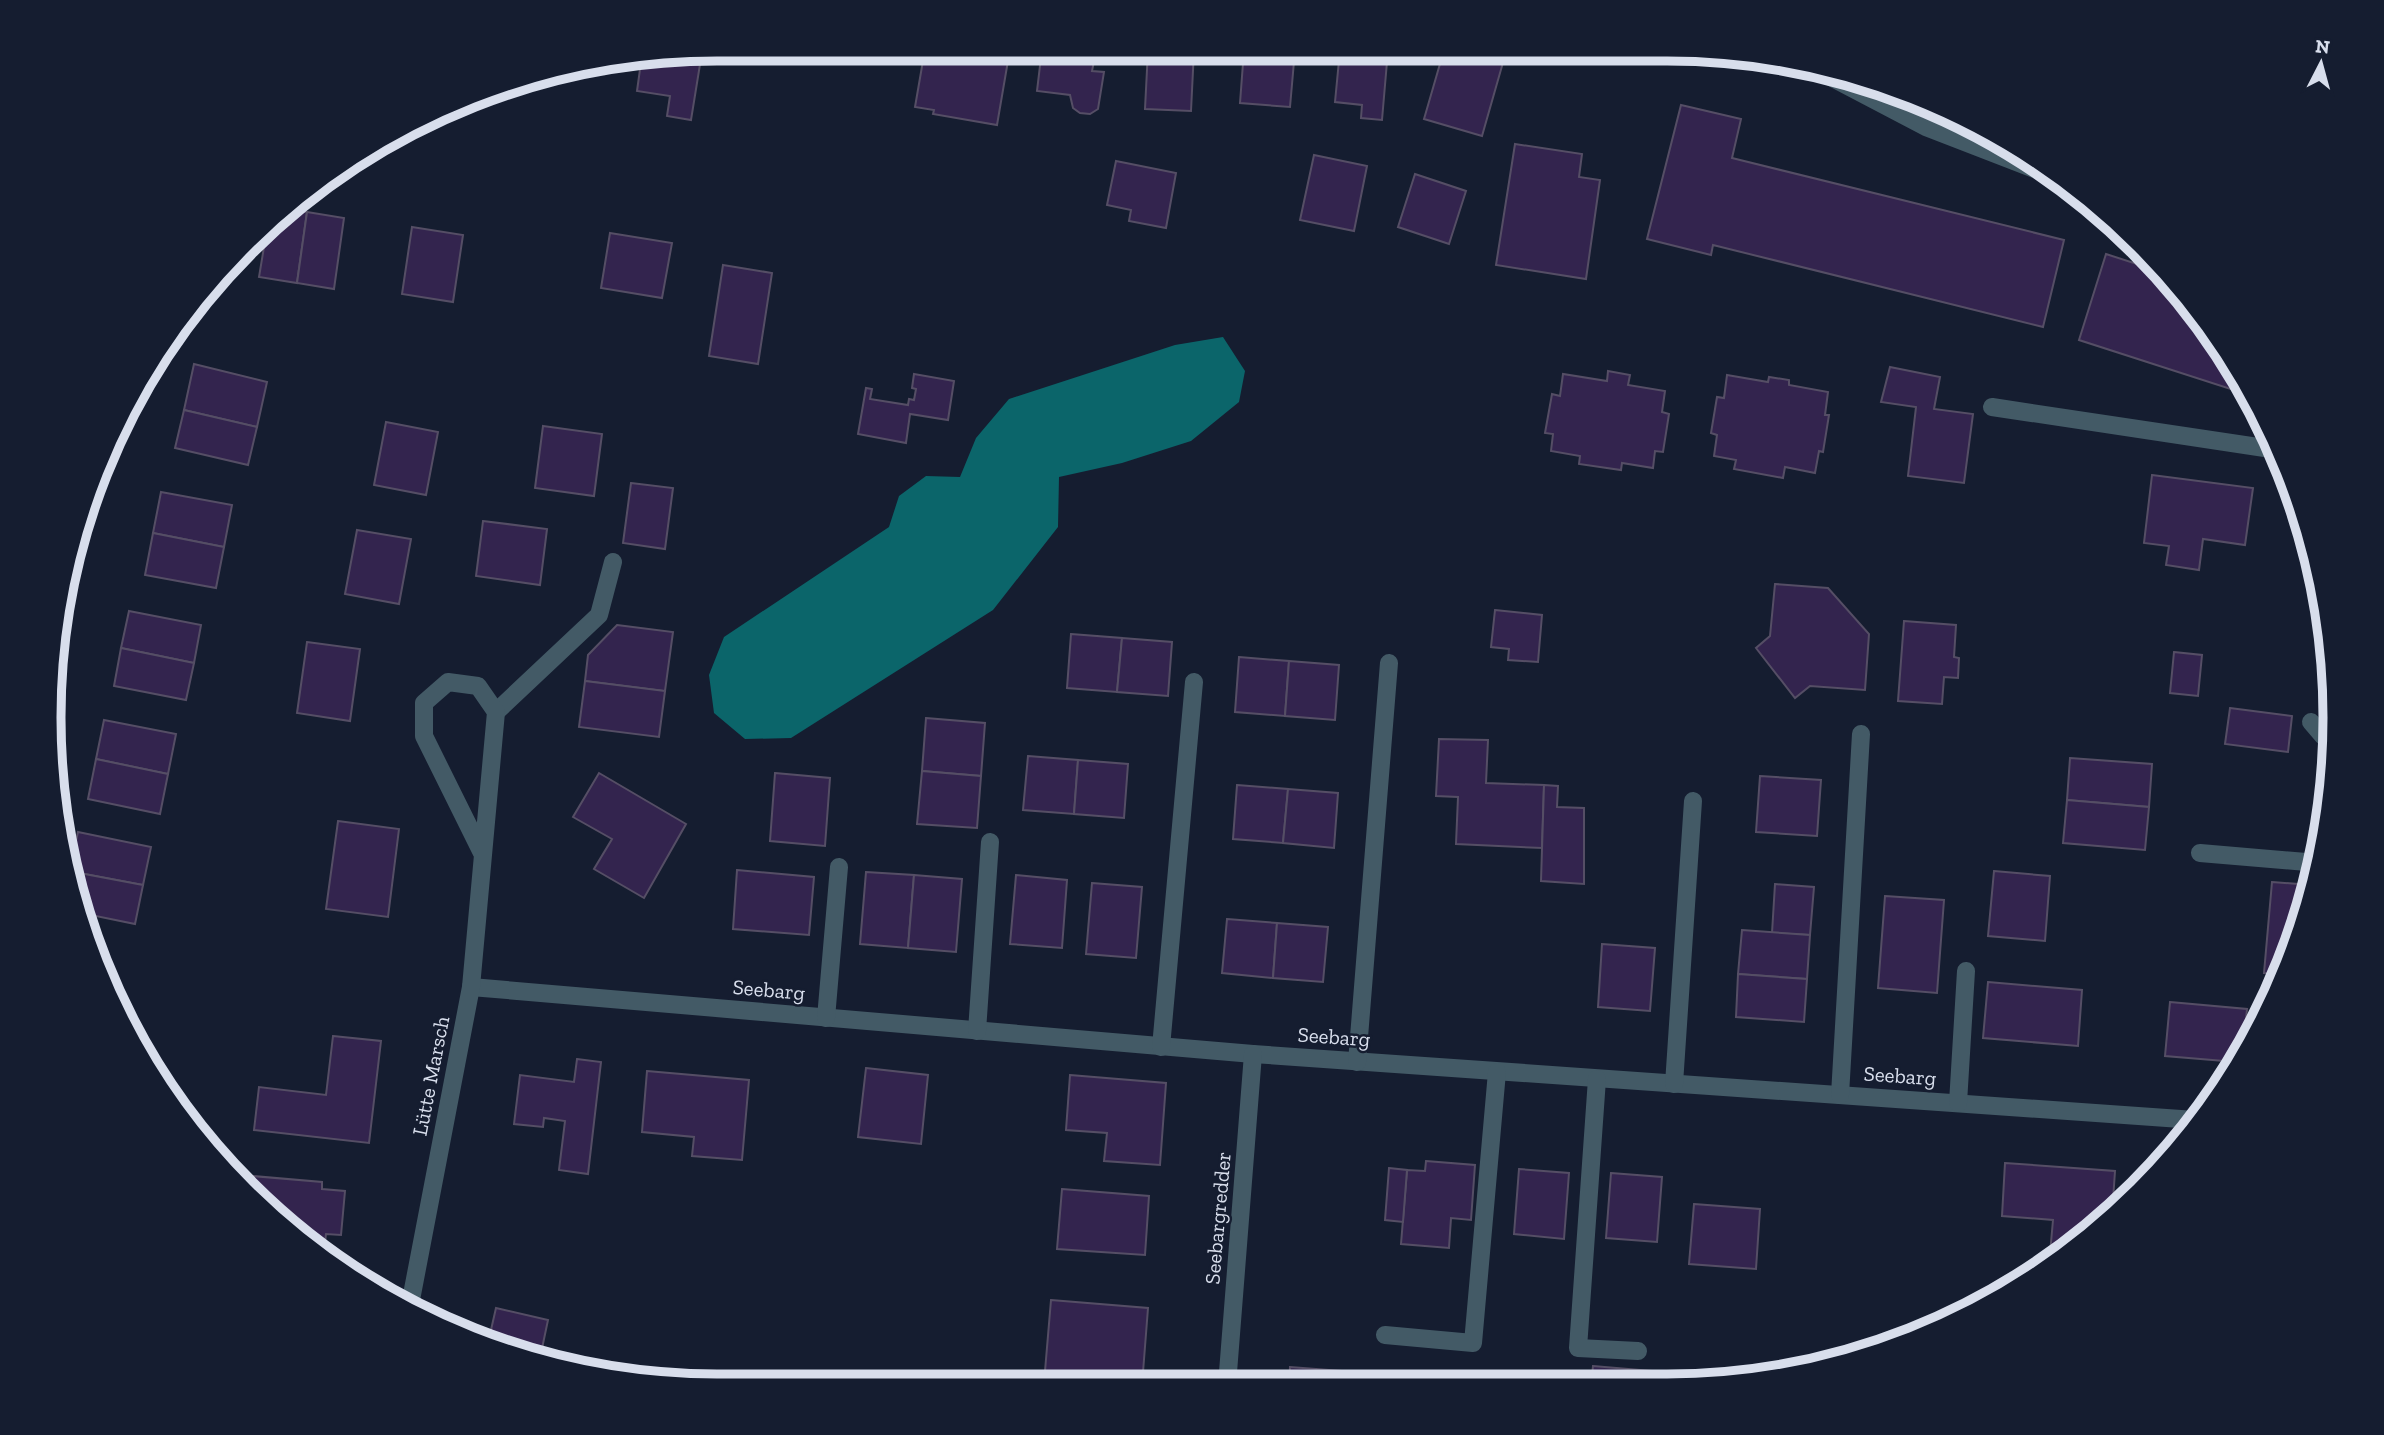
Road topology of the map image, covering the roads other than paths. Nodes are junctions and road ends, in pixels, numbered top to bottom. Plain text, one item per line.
1 (1854, 89) edge
2 (2013, 161) edge
3 (1992, 407) dead end
4 (2265, 448) edge
5 (613, 562) dead end
6 (1389, 663) dead end
7 (1194, 682) dead end
8 (496, 712) junction
9 (2312, 722) dead end
10 (1861, 734) dead end
11 (2322, 735) edge
12 (1693, 801) dead end
13 (990, 842) dead end
14 (482, 853) junction
15 (2200, 853) dead end
16 (2306, 862) edge
17 (839, 867) dead end
18 (1966, 971) dead end
19 (471, 987) junction
20 (826, 1018) junction
21 (977, 1031) junction
22 (1161, 1047) junction
23 (1254, 1054) junction
24 (1357, 1062) junction
25 (1497, 1072) junction
26 (1597, 1079) junction
27 (1674, 1084) junction
28 (1840, 1095) junction
29 (1958, 1103) junction
30 (2185, 1119) edge
31 (411, 1298) edge
32 (1385, 1335) dead end
33 (1638, 1351) dead end
34 (1228, 1374) edge

1 - 2 street
3 - 4 street
5 - 8 street
6 - 24 street
7 - 22 street
8 - 14 street, Lütte Marsch
8 - 14 street
9 - 11 street
10 - 28 street
12 - 27 street
13 - 21 street
14 - 19 street, Lütte Marsch
15 - 16 street
17 - 20 street
18 - 29 street
19 - 20 street, Seebarg
19 - 31 street, Lütte Marsch
20 - 21 street, Seebarg
21 - 22 street, Seebarg
22 - 23 street, Seebarg
23 - 24 street, Seebarg
23 - 34 street, Seebargredder
24 - 25 street, Seebarg
25 - 26 street, Seebarg
25 - 32 street
26 - 27 street, Seebarg
26 - 33 street
27 - 28 street, Seebarg
28 - 29 street, Seebarg
29 - 30 street, Seebarg

